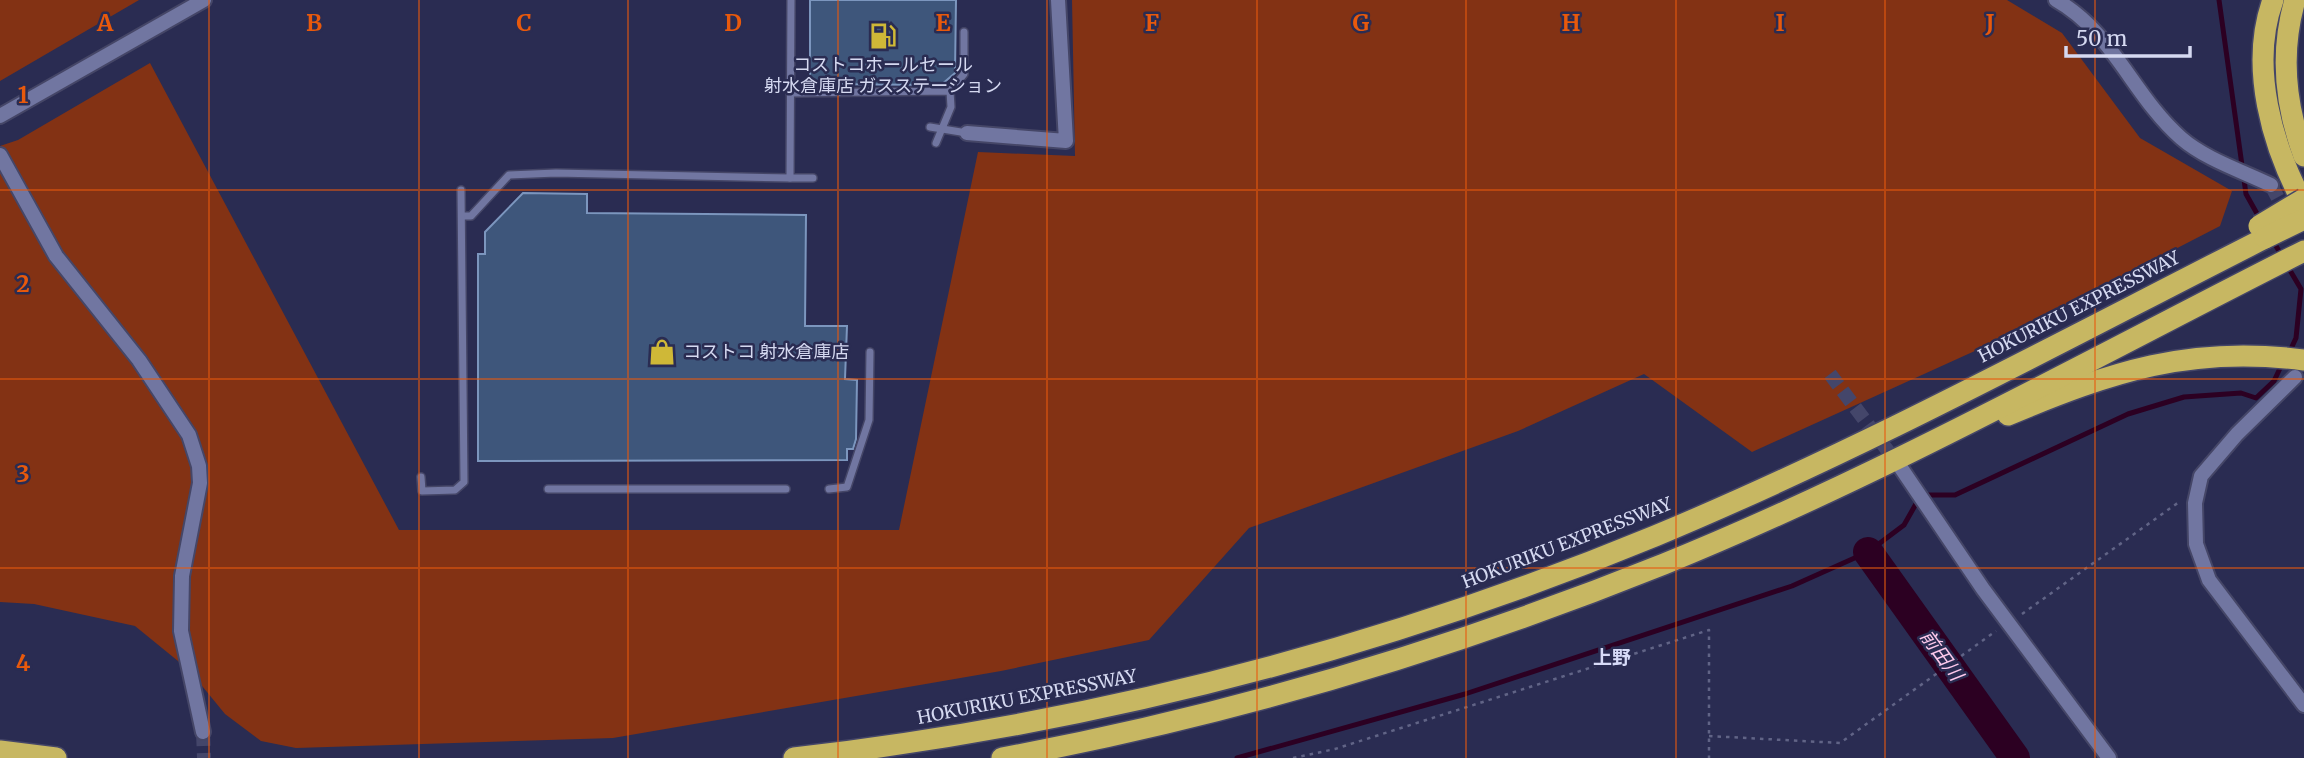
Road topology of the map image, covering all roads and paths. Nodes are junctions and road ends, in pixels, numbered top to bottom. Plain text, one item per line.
1 (204, 0) edge
2 (791, 0) edge
3 (1058, 0) edge
4 (2056, 0) edge
5 (2273, 0) edge
6 (2295, 0) edge
7 (964, 32) dead end
8 (950, 92) junction
9 (790, 93) junction
10 (0, 116) edge
11 (930, 127) dead end
12 (941, 129) junction
13 (967, 134) joint
14 (936, 143) dead end
15 (0, 155) edge
16 (2304, 156) edge
17 (790, 178) junction
18 (813, 178) dead end
19 (2271, 185) tunnel mouth
20 (461, 190) dead end
21 (2304, 202) edge
22 (462, 216) junction
23 (2304, 219) edge
24 (2262, 232) junction
25 (2304, 251) edge
26 (870, 352) dead end
27 (2300, 369) edge
28 (1901, 468) tunnel mouth
29 (421, 477) dead end
30 (2199, 488) junction
31 (548, 489) dead end
32 (786, 489) dead end
33 (829, 489) dead end
34 (1666, 563) junction
35 (2008, 623) junction
36 (2304, 705) edge
37 (203, 732) tunnel mouth
38 (1709, 736) junction
39 (1335, 749) junction
40 (0, 751) edge
41 (56, 758) edge
42 (794, 758) edge
43 (1002, 758) edge
44 (1293, 758) edge
45 (1335, 758) edge
46 (1709, 758) edge
47 (2109, 758) edge

1 - 10 street
2 - 9 lane
3 - 13 street
4 - 19 street
5 - 21 highway
6 - 16 highway
7 - 8 lane
8 - 9 lane
8 - 12 lane
9 - 17 lane
11 - 12 lane
12 - 13 lane
12 - 14 lane
15 - 37 street
17 - 18 lane
17 - 22 lane
20 - 22 lane
21 - 24 highway, bridge
22 - 29 lane
23 - 24 highway, bridge
24 - 42 highway, HOKURIKU EXPRESSWAY
25 - 34 highway
26 - 33 lane
27 - 30 street
27 - 34 highway
28 - 35 street
30 - 35 path
30 - 36 street
31 - 32 lane
34 - 43 highway
35 - 38 path
35 - 47 street
38 - 39 path
38 - 46 path
39 - 44 path
39 - 45 path
40 - 41 highway

